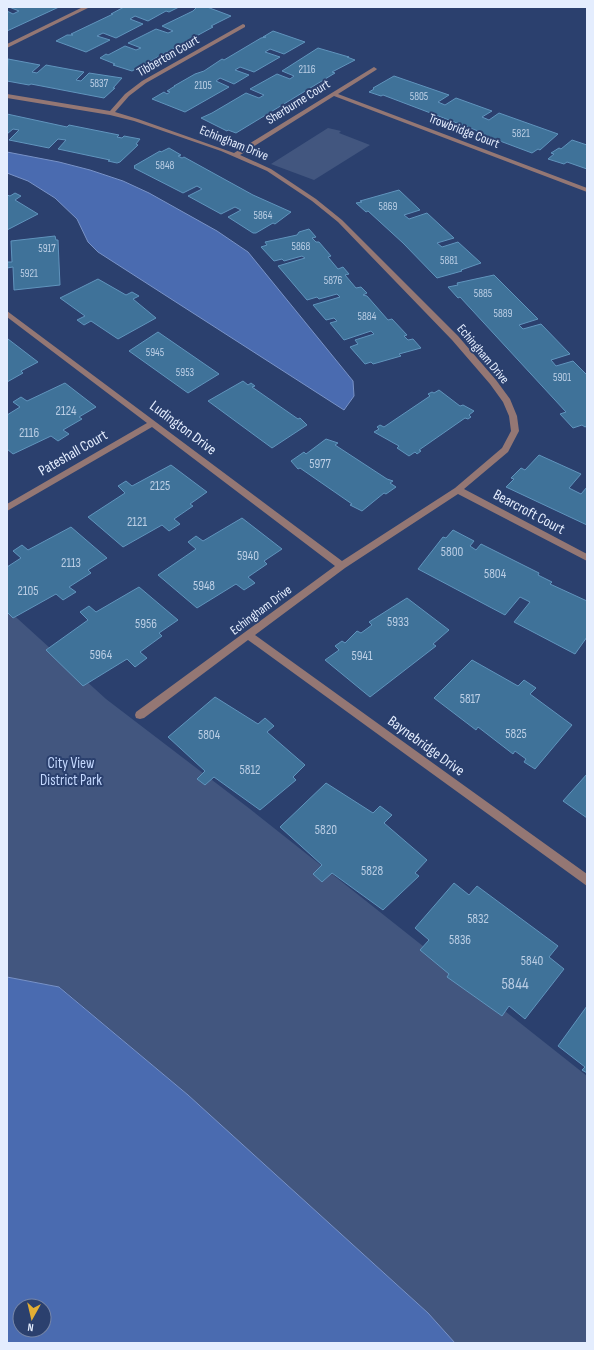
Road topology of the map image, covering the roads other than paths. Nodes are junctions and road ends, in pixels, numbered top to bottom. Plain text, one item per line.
1 (87, 7) edge
2 (243, 26) dead end
3 (7, 46) edge
4 (374, 69) dead end
5 (333, 94) junction
6 (7, 96) edge
7 (111, 113) junction
8 (235, 155) junction
9 (587, 190) edge
10 (7, 312) edge
11 (153, 423) junction
12 (458, 490) junction
13 (7, 508) edge
14 (587, 558) edge
15 (342, 566) junction
16 (248, 635) junction
17 (140, 715) dead end
18 (587, 881) edge

1 - 3 street
2 - 7 street, Tibberton Court
4 - 5 street, Sherburne Court
5 - 8 street, Sherburne Court
5 - 9 street, Trowbridge Court
6 - 7 street, Echingham Drive
7 - 8 street, Echingham Drive
8 - 12 street, Echingham Drive
10 - 11 street, Ludington Drive
11 - 13 street, Pateshall Court
11 - 15 street, Ludington Drive
12 - 14 street, Bearcroft Court
12 - 15 street, Echingham Drive
15 - 16 street, Echingham Drive
16 - 17 street, Echingham Drive
16 - 18 street, Baynebridge Drive

